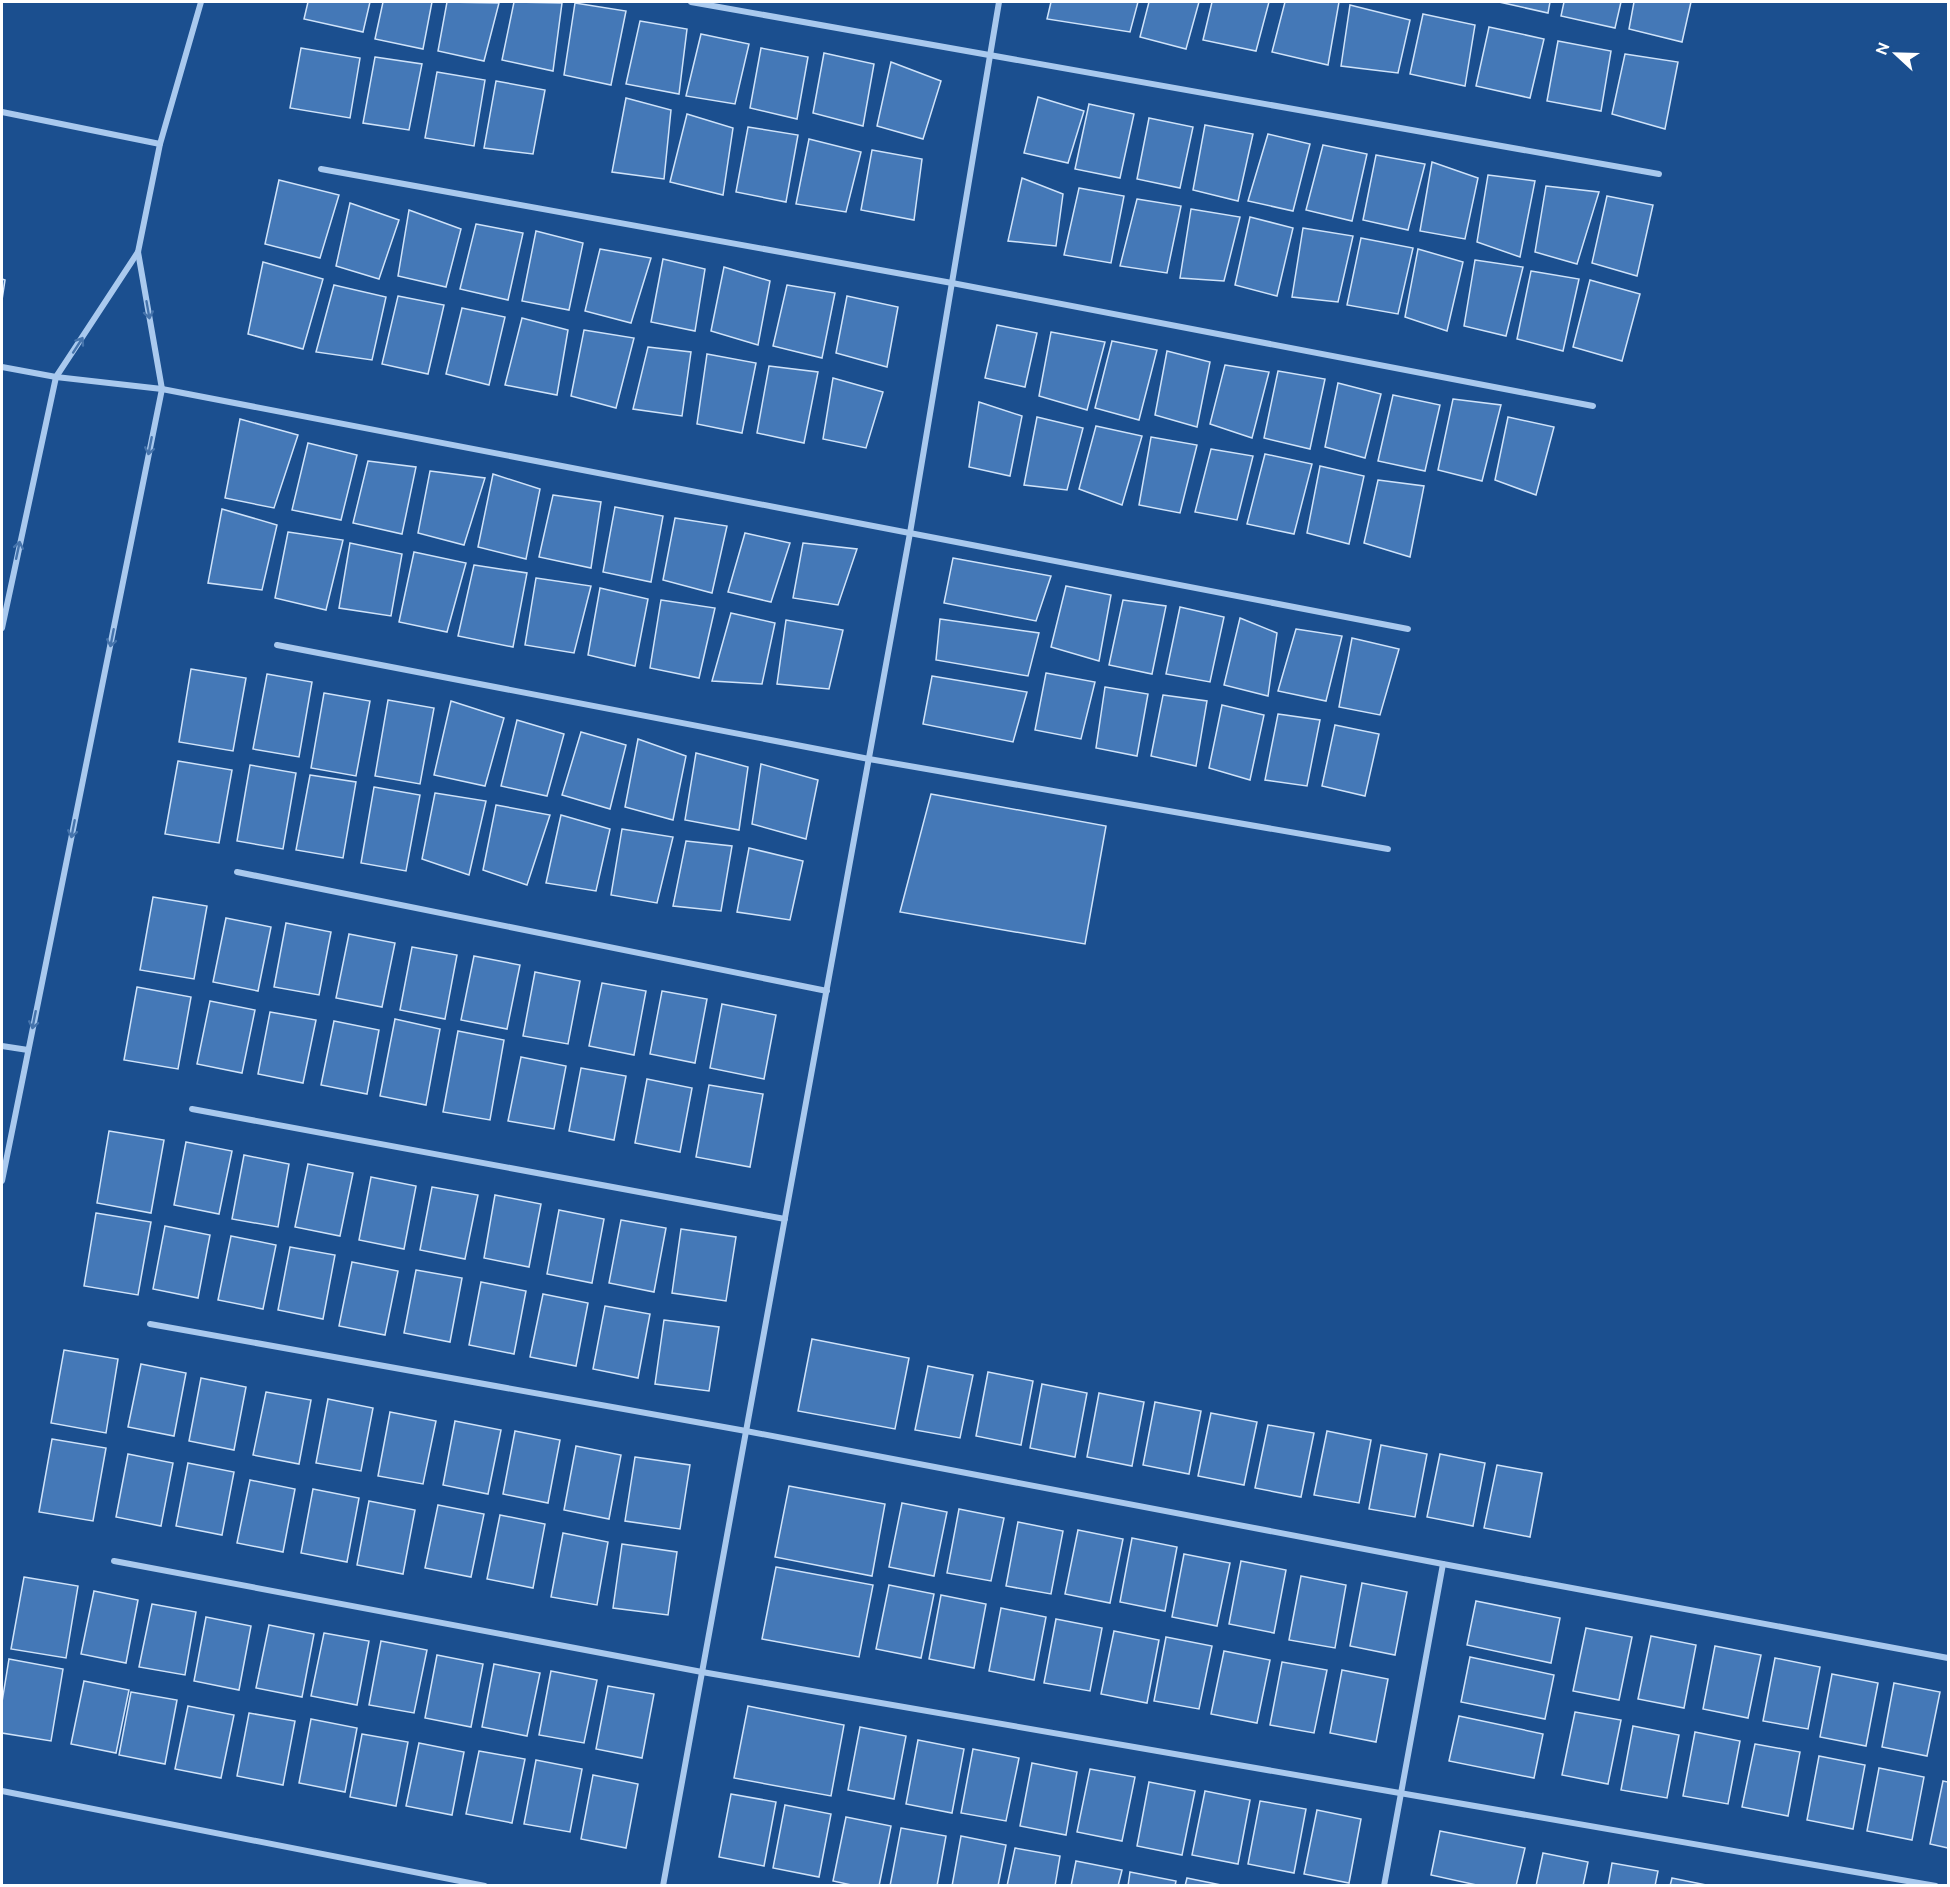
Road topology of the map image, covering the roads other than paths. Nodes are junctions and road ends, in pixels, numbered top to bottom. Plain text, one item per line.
1 (201, 2) edge
2 (691, 2) edge
3 (999, 2) edge
4 (990, 56) junction
5 (2, 112) edge
6 (160, 144) junction
7 (321, 169) dead end
8 (1659, 174) dead end
9 (138, 252) junction
10 (952, 283) junction
11 (2, 367) edge
12 (56, 377) junction
13 (162, 389) junction
14 (1593, 405) dead end
15 (910, 533) junction
16 (2, 628) edge
17 (1408, 629) dead end
18 (277, 645) dead end
19 (869, 759) junction
20 (1388, 849) dead end
21 (237, 872) dead end
22 (827, 991) junction
23 (2, 1046) edge
24 (28, 1050) junction
25 (192, 1109) dead end
26 (2, 1181) edge
27 (785, 1219) junction
28 (150, 1324) dead end
29 (746, 1431) junction
30 (114, 1562) dead end
31 (1443, 1564) junction
32 (1948, 1658) edge
33 (702, 1672) junction
34 (2, 1791) edge
35 (1401, 1792) junction
36 (485, 1886) edge
37 (663, 1886) edge
38 (1384, 1886) edge
39 (1936, 1886) edge

1 - 6 street
2 - 4 street
3 - 4 street
4 - 8 street
4 - 10 street
5 - 6 street
6 - 9 street
7 - 10 street
12 -> 9 street
9 -> 13 street
10 - 14 street
10 - 15 street
11 - 12 street
12 - 13 street
16 -> 12 street
13 - 15 street
13 -> 24 street
15 - 17 street
15 - 19 street
18 - 19 street
19 - 20 street
19 - 22 street
21 - 22 street
22 - 27 street
23 - 24 street
24 - 26 street
25 - 27 street
27 - 29 street
28 - 29 street
29 - 31 street
29 - 33 street
30 - 33 street
31 - 32 street
31 - 35 street
33 - 35 street
33 - 37 street
34 - 36 street
35 - 38 street
35 - 39 street

